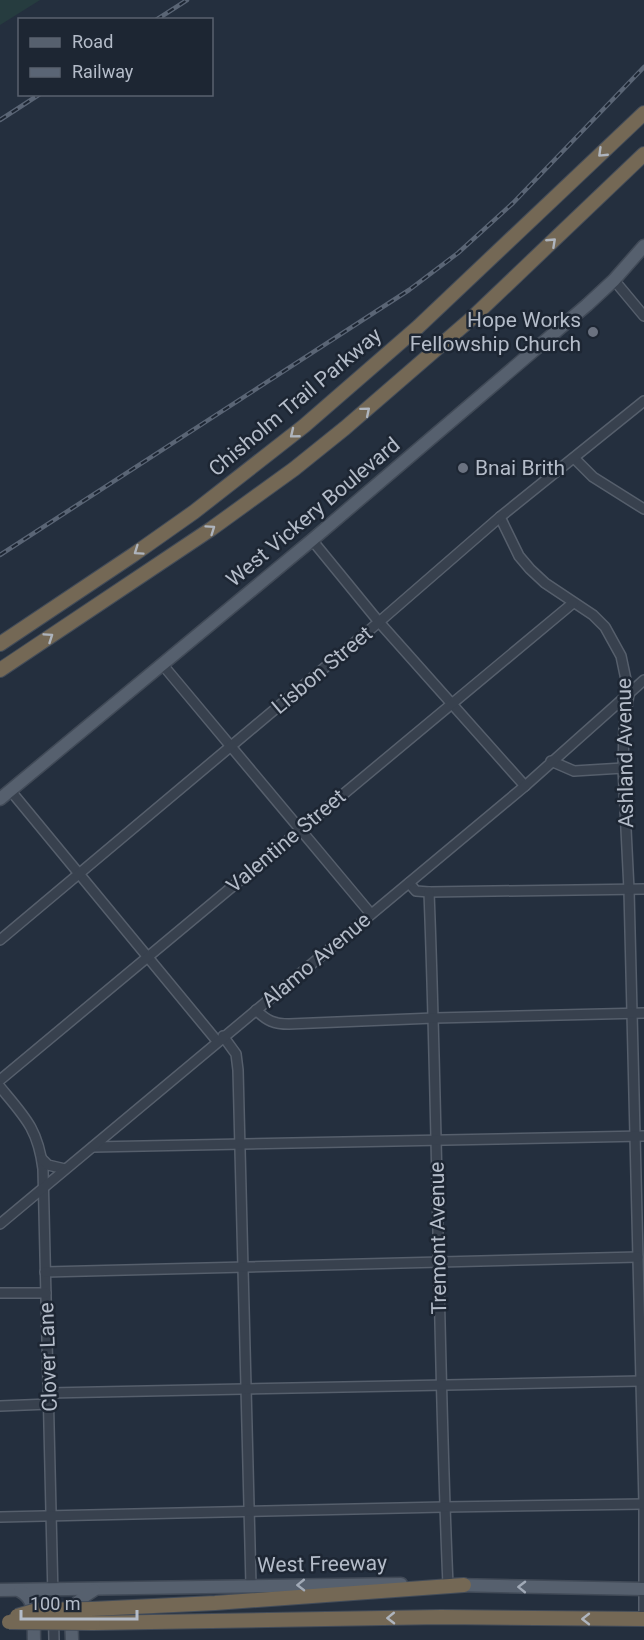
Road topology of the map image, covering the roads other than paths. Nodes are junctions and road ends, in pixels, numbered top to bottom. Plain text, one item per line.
1 (644, 113) edge
2 (644, 154) edge
3 (644, 246) edge
4 (614, 280) junction
5 (644, 316) edge
6 (644, 400) edge
7 (574, 458) junction
8 (644, 509) edge
9 (500, 517) junction
10 (312, 540) junction
11 (573, 603) junction
12 (379, 622) junction
13 (0, 644) edge
14 (162, 664) junction
15 (0, 670) edge
16 (644, 680) edge
17 (629, 694) junction
18 (452, 704) junction
19 (231, 746) junction
20 (551, 761) junction
21 (623, 768) junction
22 (525, 786) junction
23 (10, 790) junction
24 (0, 799) edge
25 (301, 829) junction
26 (79, 874) junction
27 (409, 883) junction
28 (644, 889) edge
29 (628, 890) junction
30 (429, 892) junction
31 (370, 914) junction
32 (0, 940) edge
33 (147, 957) junction
34 (256, 1010) junction
35 (632, 1013) junction
36 (644, 1013) edge
37 (434, 1018) junction
38 (220, 1039) junction
39 (0, 1080) edge
40 (0, 1087) edge
41 (639, 1136) edge
42 (436, 1140) junction
43 (240, 1145) junction
44 (93, 1147) junction
45 (42, 1159) junction
46 (65, 1169) junction
47 (44, 1187) junction
48 (24, 1204) junction
49 (44, 1213) junction
50 (0, 1224) edge
51 (638, 1257) junction
52 (438, 1263) junction
53 (243, 1268) junction
54 (45, 1272) junction
55 (0, 1293) edge
56 (46, 1293) junction
57 (641, 1381) junction
58 (442, 1385) junction
59 (246, 1390) junction
60 (49, 1393) junction
61 (49, 1404) junction
62 (0, 1406) edge
63 (644, 1504) edge
64 (444, 1507) junction
65 (249, 1512) junction
66 (52, 1516) junction
67 (0, 1517) edge
68 (251, 1585) junction
69 (448, 1585) junction
70 (464, 1585) junction
71 (644, 1589) edge
72 (0, 1590) edge
73 (52, 1590) junction
74 (95, 1590) junction
75 (20, 1591) junction
76 (644, 1598) edge
77 (93, 1616) junction
78 (644, 1617) edge
79 (6, 1621) edge
80 (34, 1640) edge
81 (54, 1640) edge
82 (72, 1640) edge

1 -> 13 highway, Chisholm Trail Parkway
15 -> 2 highway
3 - 4 main road, West Vickery Boulevard
4 - 5 street
4 - 10 main road, West Vickery Boulevard
6 - 7 street, Lisbon Street
7 - 8 street
7 - 9 street, Lisbon Street
9 - 11 street, Ashland Avenue
9 - 12 street, Lisbon Street
10 - 12 street
10 - 14 main road, West Vickery Boulevard
11 - 17 street, Ashland Avenue
11 - 18 street, Valentine Street
12 - 18 street
12 - 19 street, Lisbon Street
14 - 19 street
14 - 23 main road, West Vickery Boulevard
16 - 17 street, Alamo Avenue
17 - 20 street, Alamo Avenue
17 - 21 street, Ashland Avenue
18 - 22 street
18 - 25 street, Valentine Street
19 - 25 street
19 - 26 street, Lisbon Street
20 - 21 street
20 - 22 street, Alamo Avenue
21 - 29 street, Ashland Avenue
22 - 27 street, Alamo Avenue
23 - 24 main road, West Vickery Boulevard
23 - 26 street
25 - 31 street
25 - 33 street, Valentine Street
26 - 32 street, Lisbon Street
26 - 33 street
27 - 30 street
27 - 31 street, Alamo Avenue
28 - 29 street
29 - 30 street
29 - 35 street, Ashland Avenue
30 - 37 street, Tremont Avenue
31 - 34 street, Alamo Avenue
33 - 38 street
33 - 39 street, Valentine Street
34 - 37 street
34 - 38 street, Alamo Avenue
35 - 36 street
35 - 37 street
35 - 41 street, Ashland Avenue
37 - 42 street, Tremont Avenue
38 - 43 street
38 - 44 street, Alamo Avenue
40 - 45 street, Clover Lane
41 - 42 street
41 - 51 street, Ashland Avenue
42 - 43 street
42 - 52 street, Tremont Avenue
43 - 44 street
43 - 53 street
44 - 46 street, Alamo Avenue
45 - 46 street
45 - 47 street, Clover Lane
46 - 47 street, Alamo Avenue
47 - 48 street, Alamo Avenue
47 - 49 street, Clover Lane
48 - 49 street
48 - 50 street, Alamo Avenue
49 - 54 street, Clover Lane
51 - 52 street
51 - 57 street, Ashland Avenue
52 - 53 street
52 - 58 street, Tremont Avenue
53 - 54 street
53 - 59 street
54 - 56 street, Clover Lane
55 - 56 street
56 - 60 street, Clover Lane
57 - 58 street
57 - 63 street, Ashland Avenue
58 - 59 street
58 - 64 street, Tremont Avenue
59 - 60 street
59 - 65 street
60 - 61 street, Clover Lane
61 - 62 street
61 - 66 street, Clover Lane
63 - 64 street
63 - 71 street, Ashland Avenue
64 - 65 street
64 - 69 street, Tremont Avenue
65 - 66 street
65 - 68 street
66 - 67 street
66 - 73 street, Clover Lane
69 -> 68 main road, West Freeway
68 - 74 main road, West Freeway
69 - 70 main road, West Freeway
71 -> 70 main road, West Freeway
70 - 77 highway
71 - 76 street, Ashland Avenue
72 - 75 main road, West Freeway
73 - 74 main road, West Freeway
73 - 75 main road, West Freeway
73 - 81 street, Clover Lane
74 - 82 main road
75 - 80 main road
76 - 78 street, Ashland Avenue
78 -> 77 highway
77 - 79 highway, bridge

